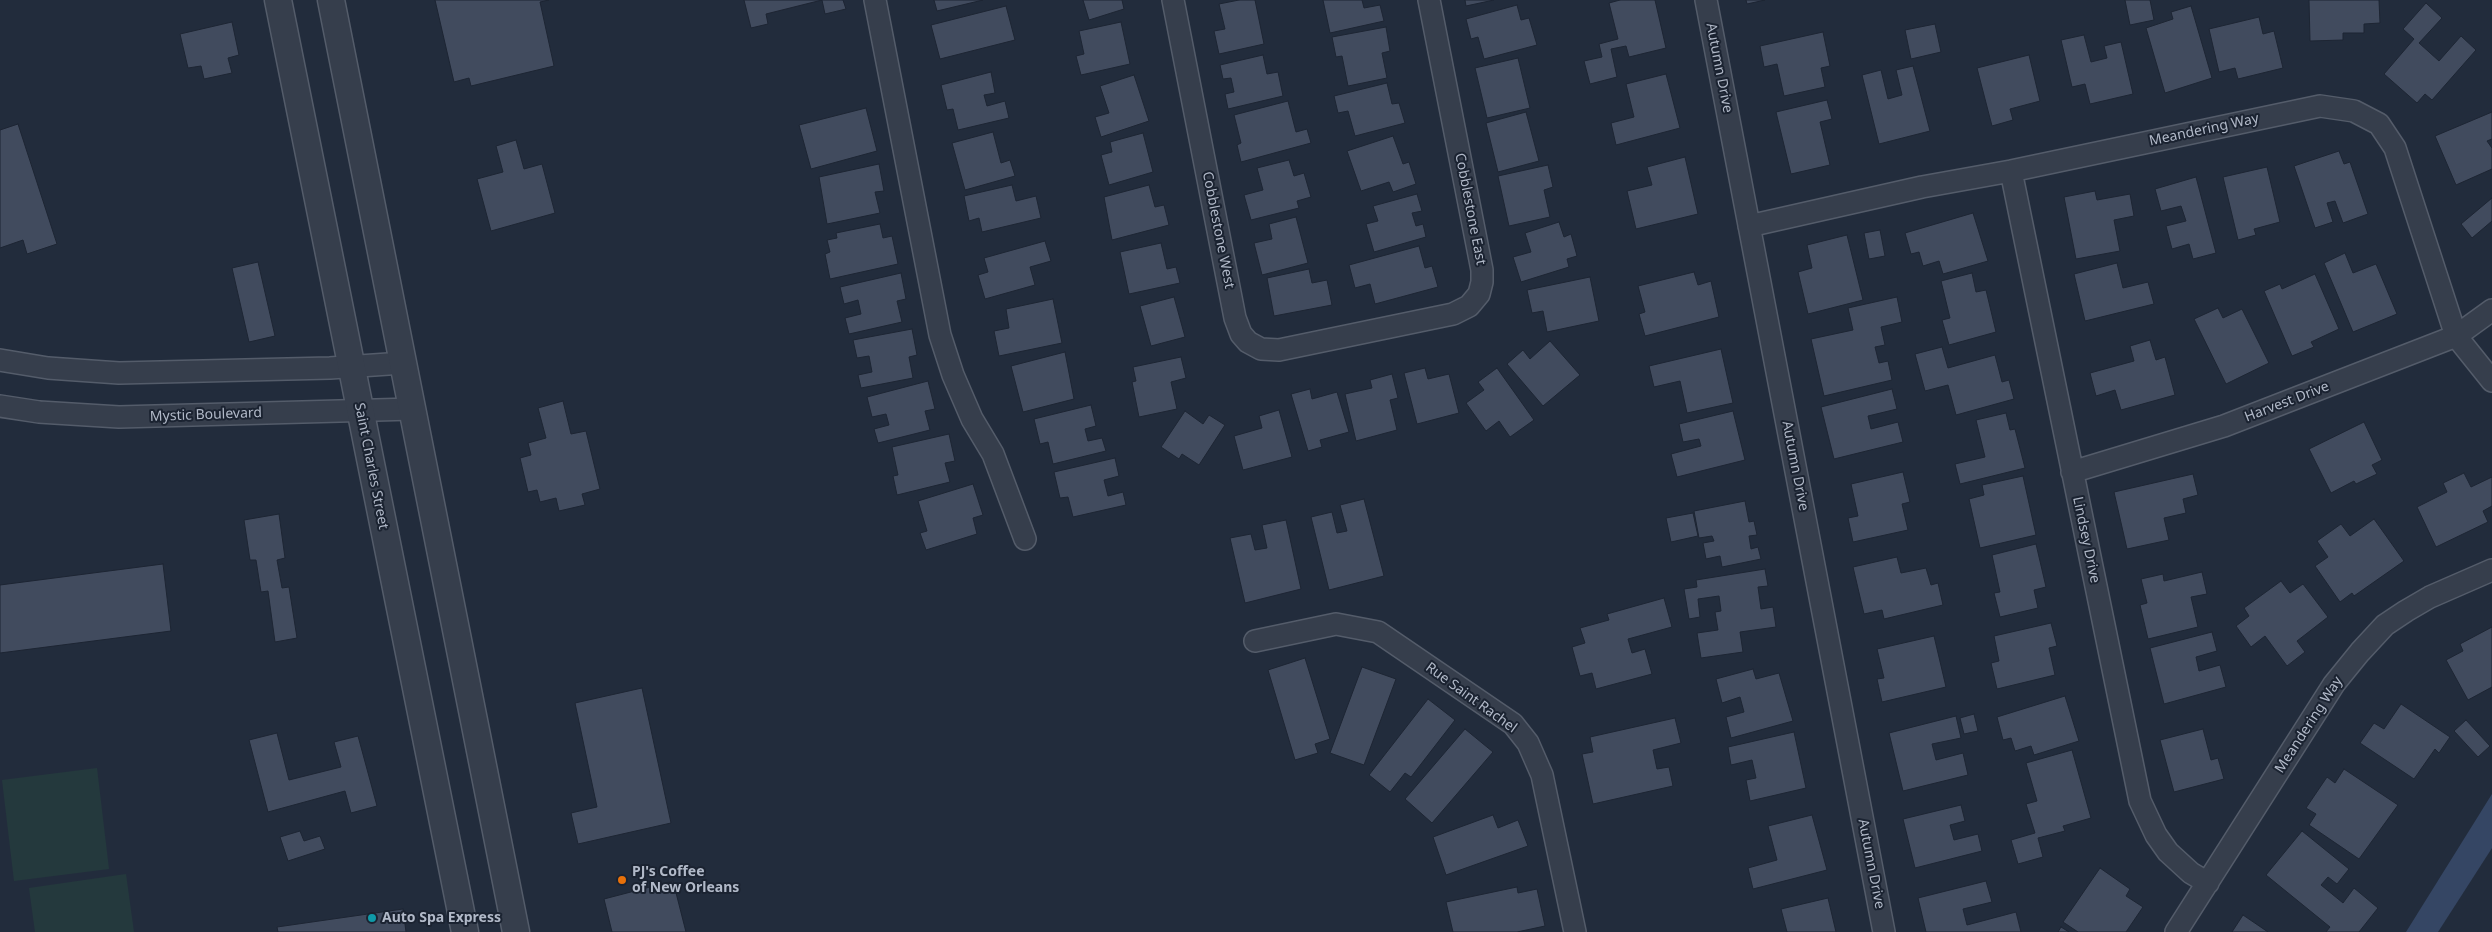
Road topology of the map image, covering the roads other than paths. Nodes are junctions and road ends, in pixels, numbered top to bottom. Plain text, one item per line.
1 (278, 0) edge
2 (331, 0) edge
3 (875, 0) edge
4 (1173, 0) edge
5 (1429, 0) edge
6 (1706, 0) edge
7 (2010, 171) junction
8 (1749, 226) junction
9 (2492, 310) edge
10 (1361, 333) joint
11 (2456, 336) junction
12 (0, 360) edge
13 (403, 363) junction
14 (352, 367) junction
15 (2492, 382) edge
16 (0, 406) edge
17 (413, 409) junction
18 (360, 411) junction
19 (2072, 472) junction
20 (1025, 539) dead end
21 (2492, 570) edge
22 (1255, 641) dead end
23 (2208, 883) junction
24 (465, 932) edge
25 (516, 932) edge
26 (1575, 932) edge
27 (1884, 932) edge
28 (2176, 932) edge

1 - 14 street, Saint Charles Street
2 - 13 street
3 - 20 street
4 - 10 street, Cobblestone West
5 - 10 street, Cobblestone East
6 - 8 street, Autumn Drive
7 - 8 street, Meandering Way
7 - 11 street, Meandering Way
7 - 19 street, Lindsey Drive
8 - 27 street, Autumn Drive
9 - 11 street, Harvest Drive
11 - 15 street, Meandering Way
11 - 19 street, Harvest Drive
12 - 14 street
13 - 14 street
13 - 17 street
14 - 18 street, Saint Charles Street
16 - 18 street, Mystic Boulevard
17 - 18 street, Mystic Boulevard
17 - 25 street
18 - 24 street, Saint Charles Street
19 - 23 street, Lindsey Drive
21 - 23 street, Meandering Way
22 - 26 street, Rue Saint Rachel
23 - 28 street, Meandering Way

